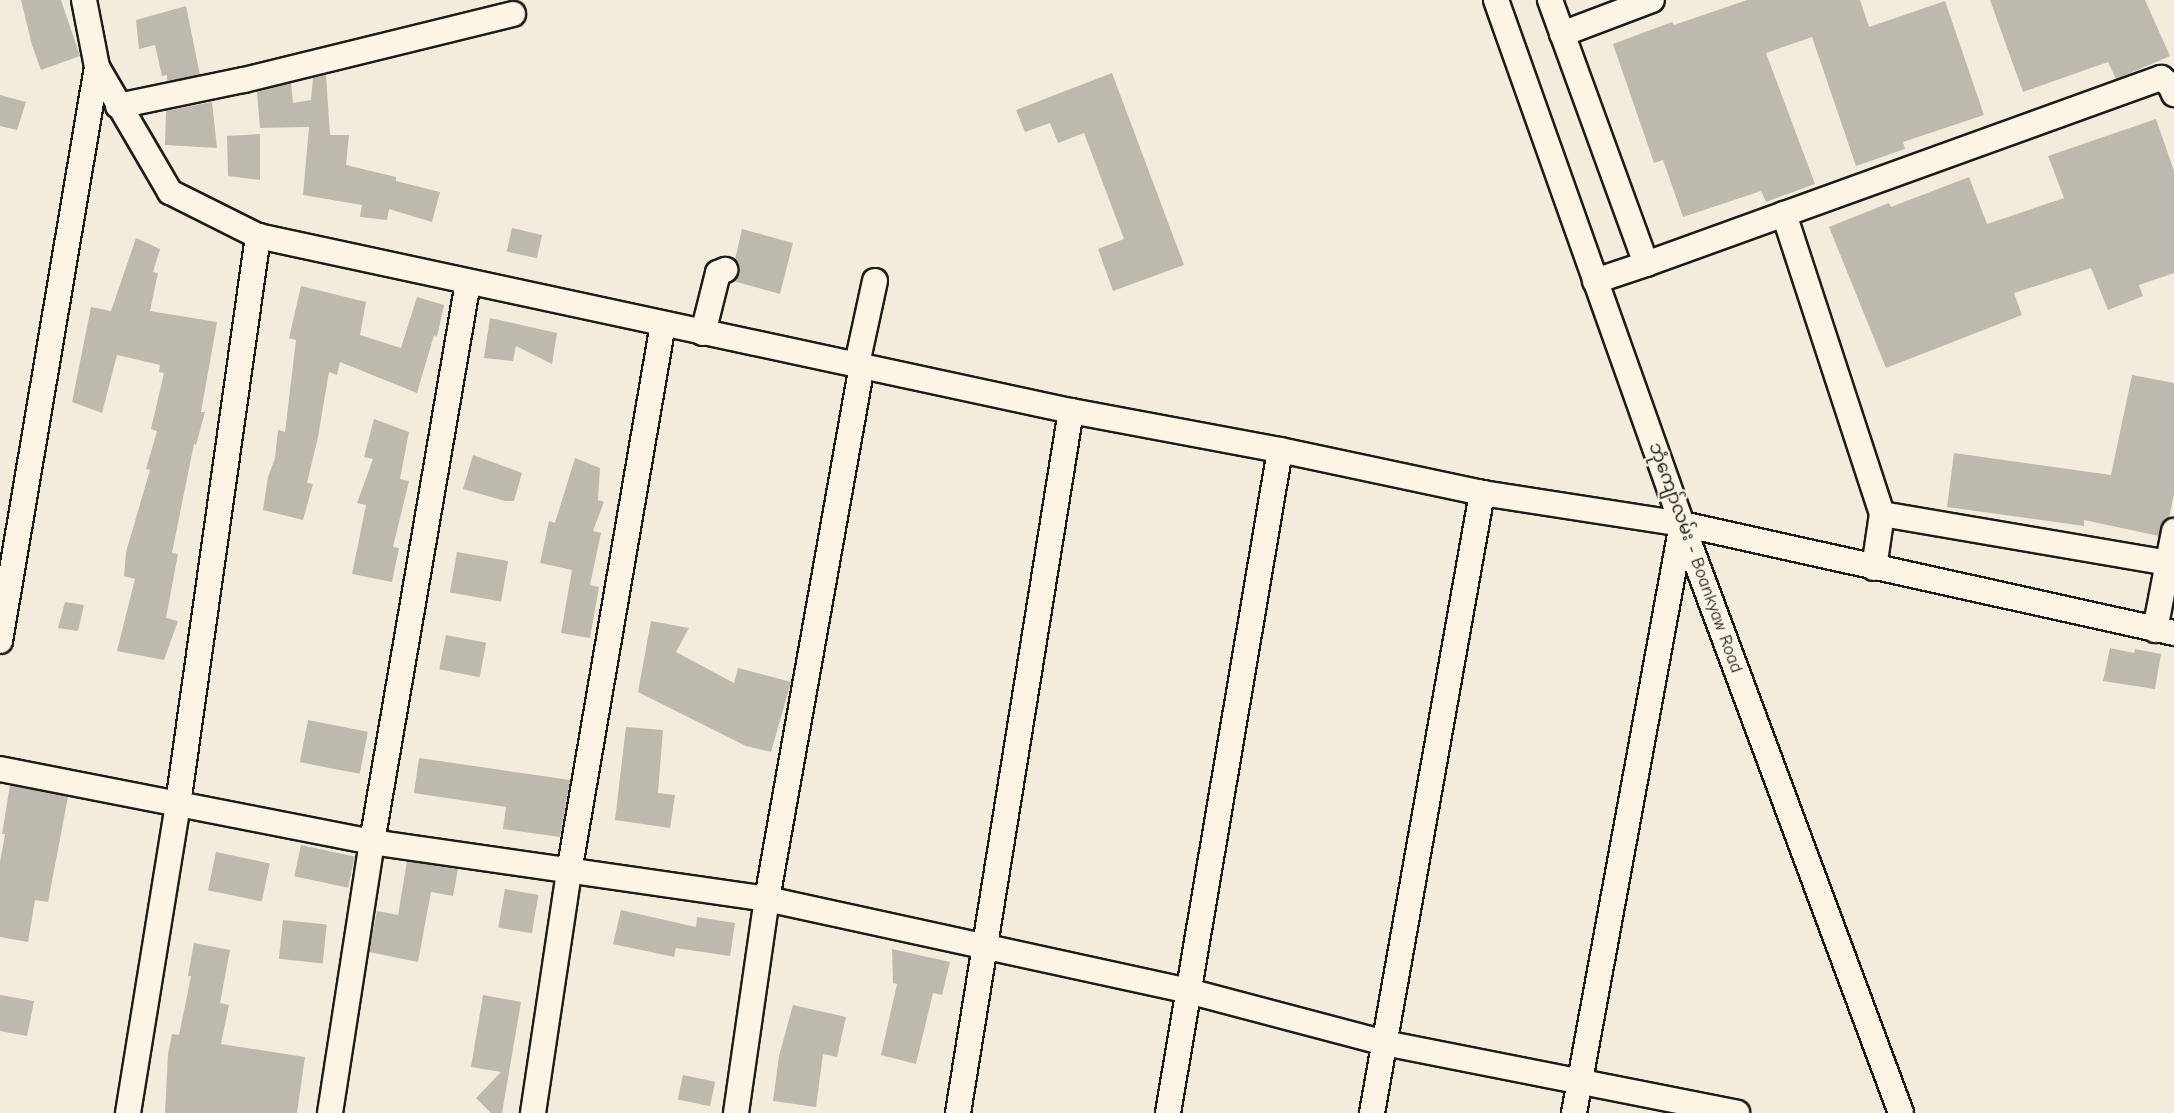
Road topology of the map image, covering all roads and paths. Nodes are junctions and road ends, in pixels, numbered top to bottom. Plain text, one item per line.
1 (84, 0) edge
2 (1496, 0) edge
3 (1550, 0) edge
4 (1652, 0) edge
5 (513, 14) dead end
6 (1563, 34) junction
7 (97, 67) junction
8 (2174, 94) edge
9 (118, 106) junction
10 (1784, 214) junction
11 (258, 236) junction
12 (1646, 264) junction
13 (725, 270) dead end
14 (875, 281) dead end
15 (1595, 281) junction
16 (468, 282) junction
17 (663, 324) junction
18 (703, 333) junction
19 (860, 364) junction
20 (1071, 411) junction
21 (1280, 450) junction
22 (1482, 493) junction
23 (1882, 514) junction
24 (1682, 524) junction
25 (2174, 531) edge
26 (2168, 563) junction
27 (1874, 568) junction
28 (2164, 632) edge
29 (0, 641) edge
30 (0, 768) edge
31 (178, 804) junction
32 (372, 843) junction
33 (569, 872) junction
34 (767, 900) junction
35 (986, 947) junction
36 (1188, 991) junction
37 (1385, 1043) junction
38 (1580, 1082) junction
39 (128, 1113) edge
40 (330, 1113) edge
41 (534, 1113) edge
42 (736, 1113) edge
43 (958, 1113) edge
44 (1168, 1113) edge
45 (1372, 1113) edge
46 (1574, 1113) edge
47 (1737, 1113) edge
48 (1900, 1113) edge

1 - 7 street
2 - 15 street, ဘုံကျော်လမ်း - Boankyaw Road
3 - 6 street
4 - 6 street
5 - 9 street
6 - 12 street
7 - 9 street
7 - 29 street
8 - 10 street
9 - 11 street
10 - 12 street
10 - 23 street
11 - 16 street
11 - 31 street
12 - 15 street
13 - 18 street
14 - 19 street
15 - 24 street, ဘုံကျော်လမ်း - Boankyaw Road
16 - 17 street
16 - 32 street
17 - 18 street
17 - 33 street
18 - 19 street
19 - 20 street
19 - 34 street
20 - 21 street
20 - 35 street
21 - 22 street
21 - 36 street
22 - 24 street
22 - 37 street
23 - 26 street
23 - 27 street
24 - 27 street
24 - 38 street
24 - 48 street, ဘုံကျော်လမ်း - Boankyaw Road
25 - 26 street
26 - 28 street
27 - 28 street
30 - 31 street
31 - 32 street
31 - 39 street
32 - 33 street
32 - 40 street
33 - 34 street
33 - 41 street
34 - 35 street
34 - 42 street
35 - 36 street
35 - 43 street
36 - 37 street
36 - 44 street
37 - 38 street
37 - 45 street
38 - 46 street
38 - 47 street

